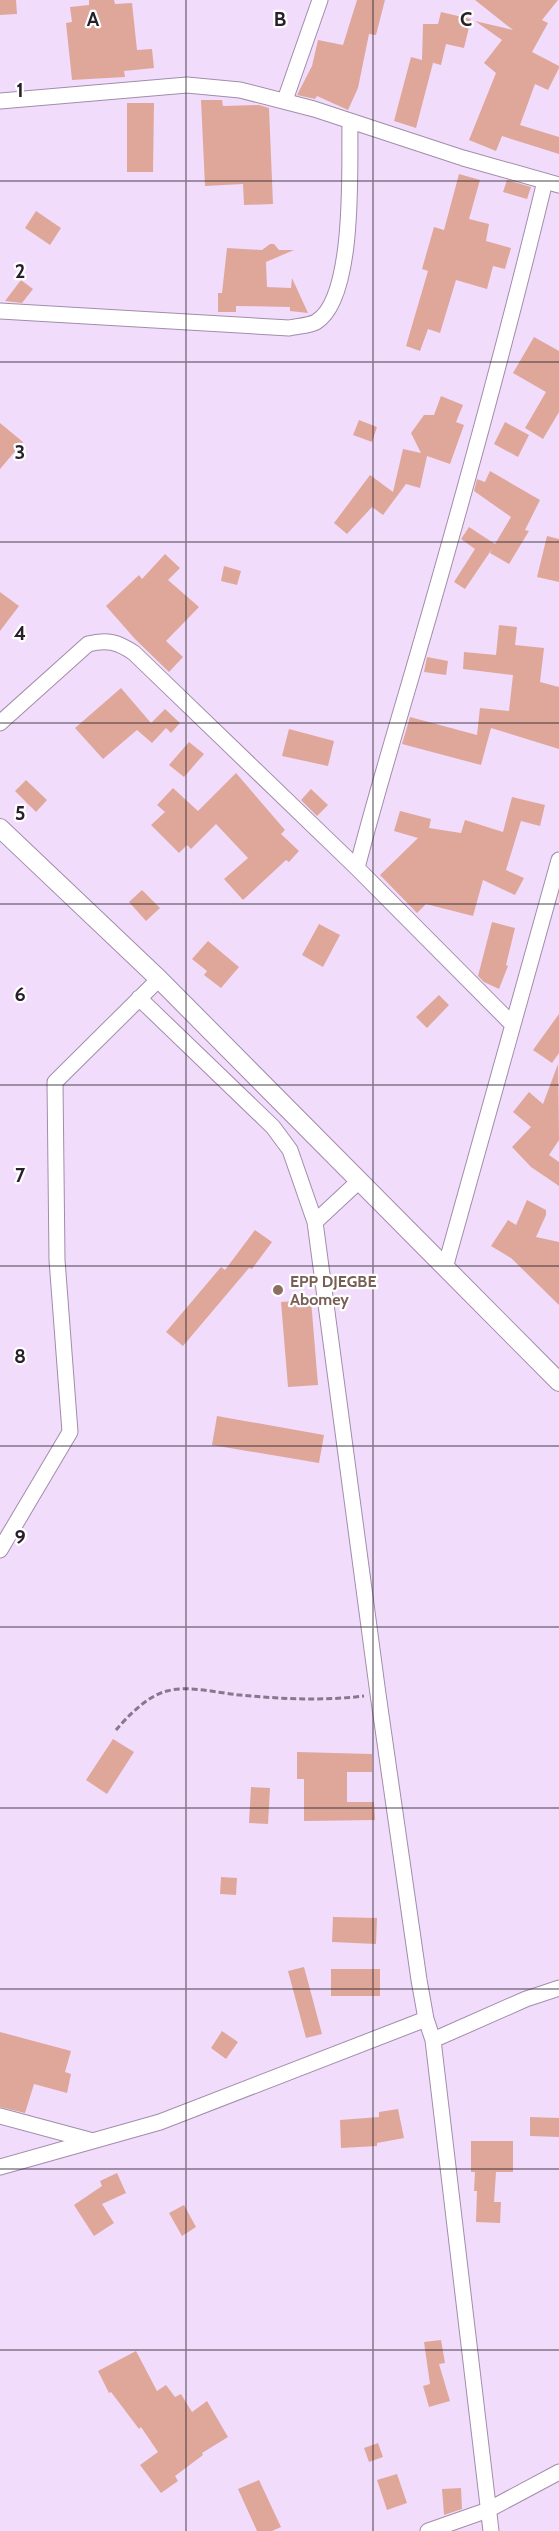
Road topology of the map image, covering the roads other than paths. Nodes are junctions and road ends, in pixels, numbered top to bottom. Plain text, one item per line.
1 (320, 0) edge
2 (285, 100) junction
3 (0, 101) edge
4 (350, 122) junction
5 (552, 183) edge
6 (0, 311) edge
7 (0, 723) edge
8 (0, 828) edge
9 (559, 860) edge
10 (357, 868) junction
11 (159, 980) junction
12 (139, 998) junction
13 (512, 1024) junction
14 (360, 1181) junction
15 (315, 1222) junction
16 (445, 1268) junction
17 (559, 1382) edge
18 (0, 1550) edge
19 (559, 1988) edge
20 (426, 2019) junction
21 (433, 2040) junction
22 (0, 2116) edge
23 (93, 2141) junction
24 (0, 2168) edge
25 (559, 2472) edge
26 (488, 2510) junction
27 (428, 2531) edge
28 (491, 2531) edge

1 - 2 street
2 - 3 street
2 - 4 street
4 - 5 street
4 - 6 street
5 - 10 street
7 - 10 street
8 - 11 street
9 - 13 street
10 - 13 street
11 - 12 street
11 - 14 street
12 - 15 street
12 - 18 street
13 - 16 street
14 - 15 street
14 - 16 street
15 - 20 street
16 - 17 street
19 - 21 street
20 - 21 street
20 - 23 street
21 - 26 street
22 - 23 street
23 - 24 street
25 - 26 street
26 - 27 street
26 - 28 street

